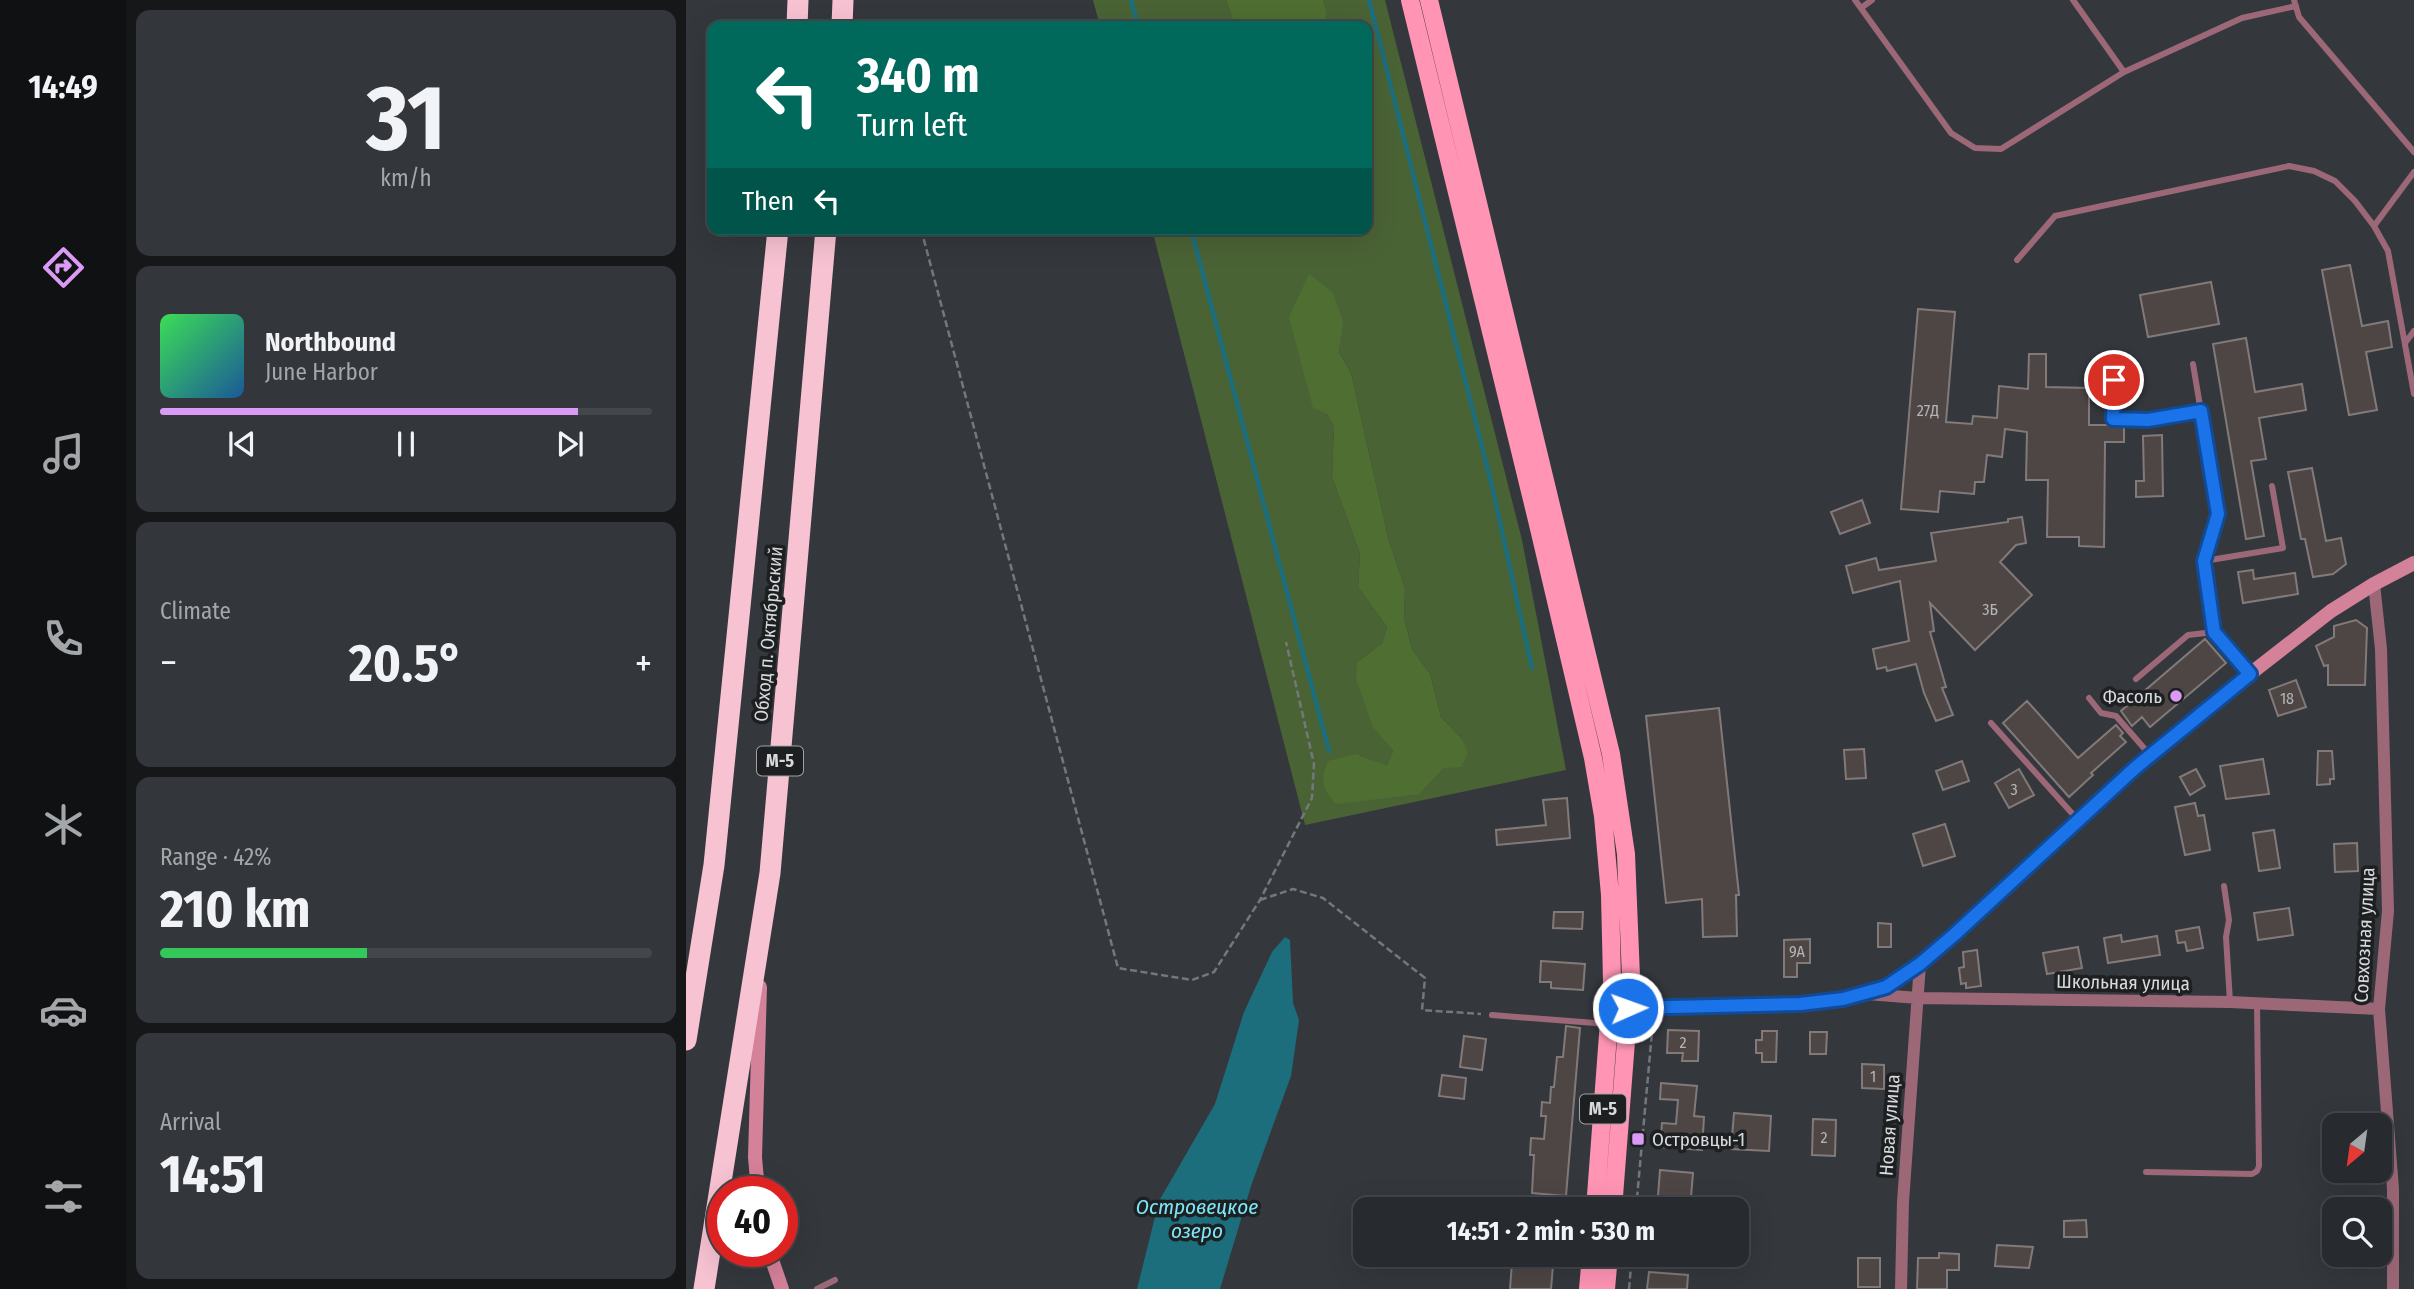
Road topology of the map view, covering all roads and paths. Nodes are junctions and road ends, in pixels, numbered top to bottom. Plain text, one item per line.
1 (798, 0) edge
2 (843, 0) edge
3 (1410, 0) edge
4 (1429, 0) edge
5 (1855, 0) edge
6 (1872, 0) edge
7 (2073, 0) edge
8 (2295, 3) edge
9 (1861, 8) junction
10 (797, 21) edge
11 (842, 21) edge
12 (2124, 72) junction
13 (2414, 152) edge
14 (2414, 172) edge
15 (2374, 226) junction
16 (777, 235) edge
17 (825, 235) edge
18 (922, 235) edge
19 (2017, 260) dead end
20 (2414, 331) edge
21 (2405, 343) junction
22 (2193, 363) dead end
23 (2114, 380) dead end
24 (2414, 394) edge
25 (2201, 411) junction
26 (2272, 486) dead end
27 (2204, 561) junction
28 (2414, 563) edge
29 (2374, 584) junction
30 (2214, 632) junction
31 (1286, 642) dead end
32 (2250, 674) junction
33 (2136, 680) dead end
34 (2089, 698) dead end
35 (1991, 723) dead end
36 (2150, 755) junction
37 (2078, 820) junction
38 (2224, 886) dead end
39 (1260, 900) junction
40 (762, 927) junction
41 (1920, 964) junction
42 (1866, 993) junction
43 (1918, 998) junction
44 (2230, 1002) junction
45 (2257, 1003) junction
46 (1654, 1007) junction
47 (2379, 1009) junction
48 (1616, 1013) junction
49 (1492, 1015) joint
50 (686, 1040) edge
51 (2146, 1172) dead end
52 (757, 1176) edge
53 (1596, 1197) edge
54 (1613, 1197) edge
55 (1637, 1197) edge
56 (774, 1267) edge
57 (1590, 1267) edge
58 (1608, 1267) edge
59 (1631, 1267) edge
60 (835, 1280) dead end
61 (704, 1289) edge
62 (782, 1289) edge
63 (817, 1289) edge
64 (1588, 1289) edge
65 (1606, 1289) edge
66 (1629, 1289) edge
67 (1901, 1289) edge
68 (2393, 1289) edge

1 - 10 highway
2 - 11 highway
3 - 48 main road
4 - 48 main road
5 - 9 lane
6 - 9 lane
7 - 12 lane
8 - 12 lane
8 - 13 lane
9 - 12 lane
14 - 15 lane
15 - 19 lane
15 - 21 lane
16 - 50 highway, Обход п. Октябрьский
17 - 40 highway, Обход п. Октябрьский / М-5
18 - 39 path
20 - 21 lane
21 - 24 lane
22 - 25 lane
23 - 25 lane
25 - 27 lane
26 - 27 lane
27 - 30 lane
28 - 29 street
29 - 32 street
29 - 47 street, Совхозная улица
30 - 32 lane
30 - 33 lane
31 - 39 path
32 - 36 street
34 - 36 lane
35 - 37 lane
36 - 37 street
37 - 41 street
38 - 44 lane
39 - 49 path
40 - 52 street
40 - 61 highway, Обход п. Октябрьский / М-5
41 - 42 street
41 - 43 street, Новая улица
42 - 43 street, Школьная улица
42 - 46 street
43 - 44 street, Школьная улица
43 - 67 street, Новая улица
44 - 45 street, Школьная улица
45 - 47 street, Школьная улица
45 - 51 lane
46 - 48 street
46 - 55 path
47 - 68 street, Совхозная улица
48 - 49 lane
48 - 53 main road, М-5
48 - 54 main road, М-5
56 - 62 street
57 - 64 main road
58 - 65 main road
59 - 66 path
60 - 63 lane

